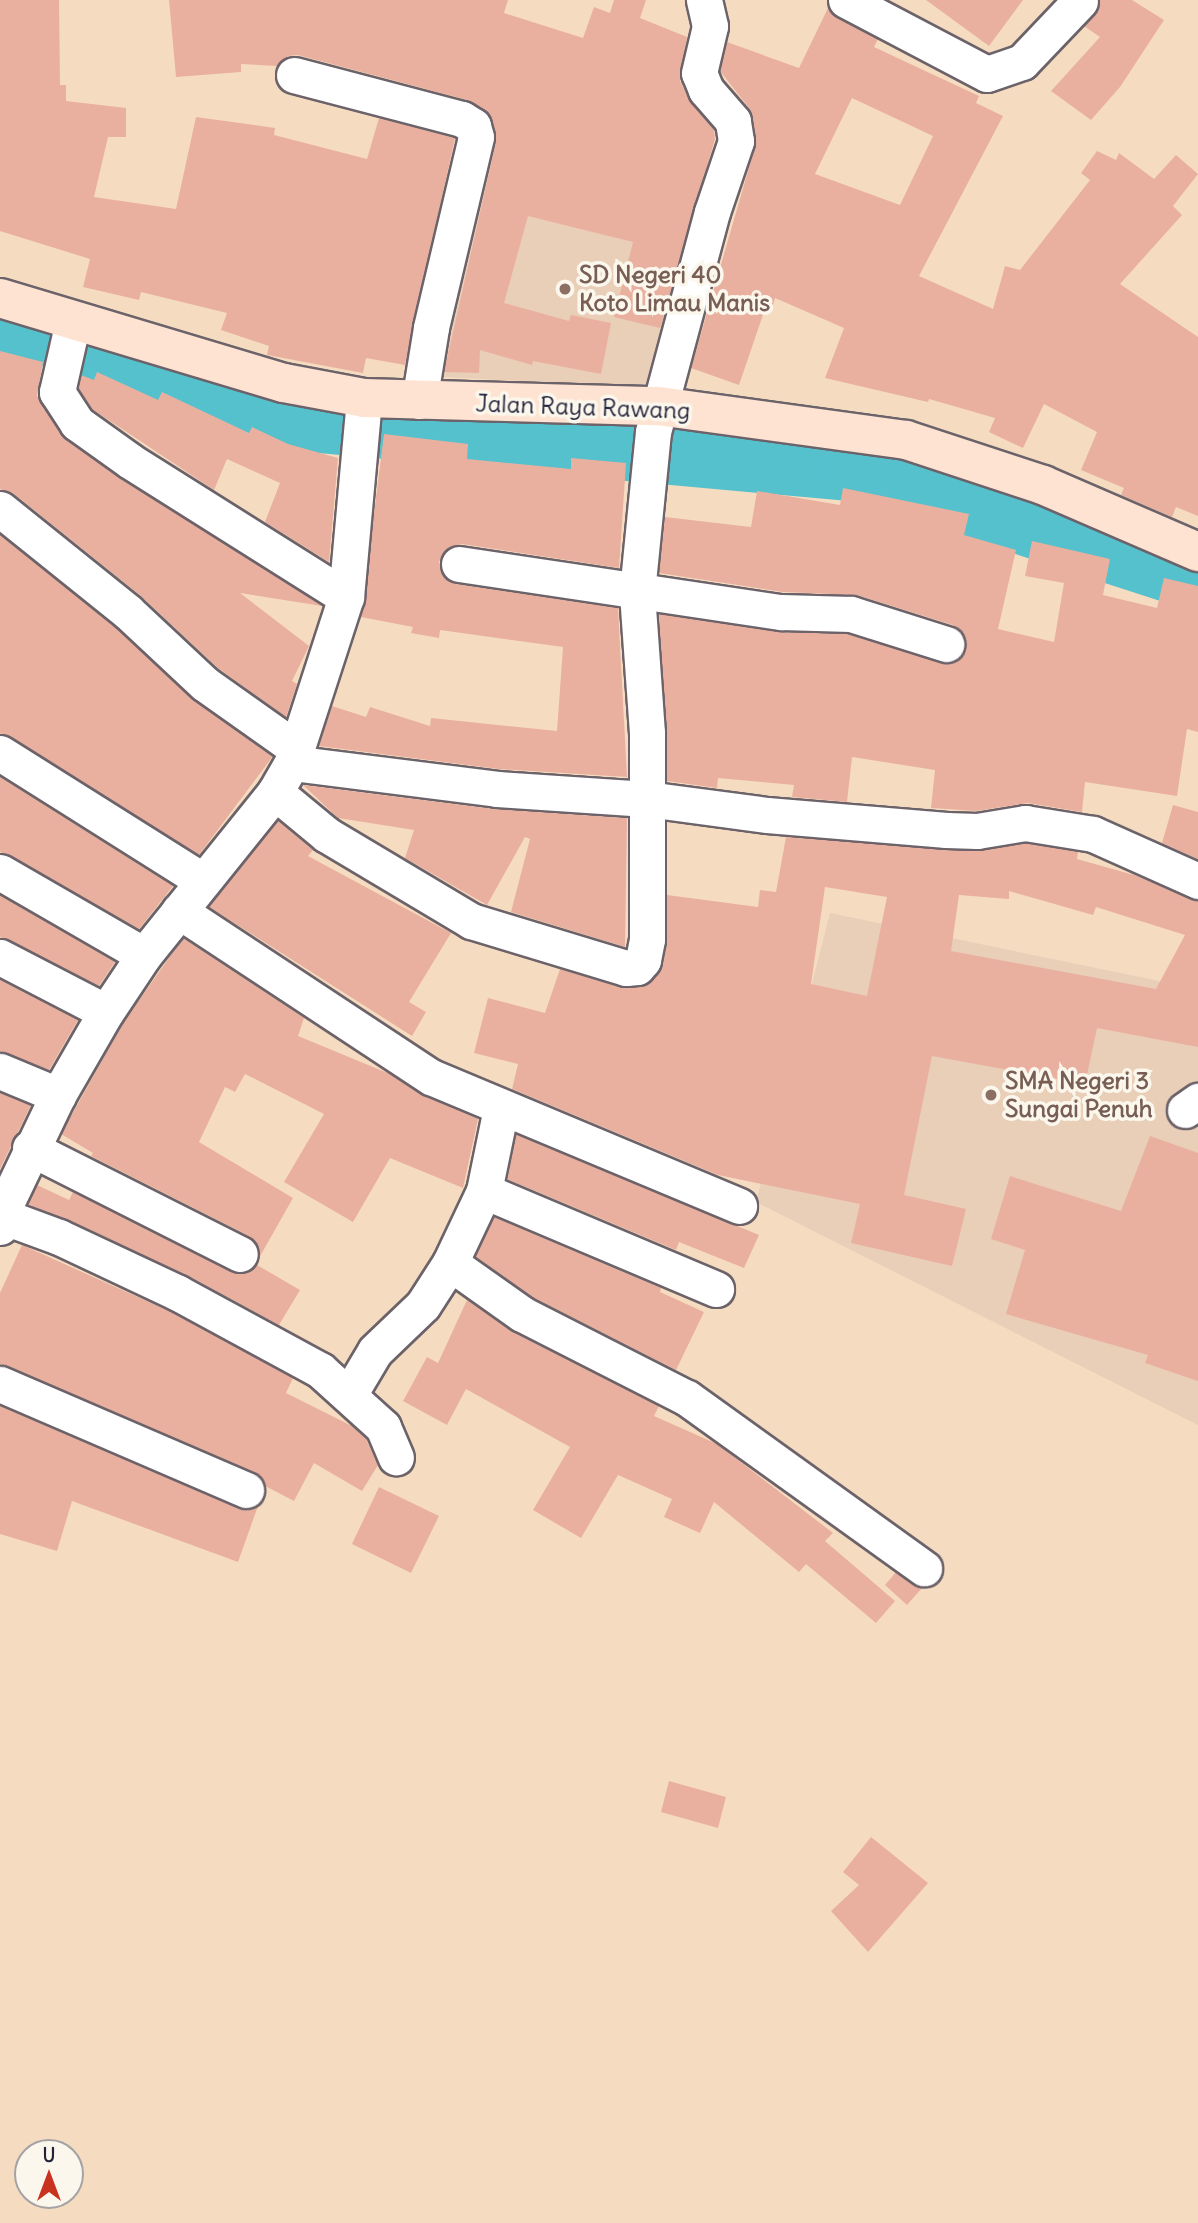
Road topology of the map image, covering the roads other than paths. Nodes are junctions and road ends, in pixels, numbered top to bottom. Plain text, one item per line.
1 (846, 0) edge
2 (710, 1) edge
3 (1080, 1) edge
4 (293, 75) dead end
5 (0, 298) edge
6 (73, 321) junction
7 (419, 401) junction
8 (363, 406) junction
9 (655, 419) junction
10 (0, 509) edge
11 (1198, 552) edge
12 (459, 564) dead end
13 (637, 592) junction
14 (346, 597) junction
15 (946, 644) dead end
16 (0, 753) edge
17 (287, 767) junction
18 (648, 799) junction
19 (0, 872) edge
20 (203, 881) junction
21 (1198, 881) edge
22 (179, 911) junction
23 (144, 954) junction
24 (0, 957) edge
25 (106, 1012) junction
26 (0, 1071) edge
27 (58, 1095) junction
28 (501, 1108) junction
29 (30, 1148) junction
30 (484, 1192) junction
31 (740, 1206) dead end
32 (1, 1219) edge
33 (240, 1254) dead end
34 (450, 1263) junction
35 (716, 1289) dead end
36 (0, 1384) edge
37 (350, 1393) junction
38 (396, 1457) dead end
39 (246, 1490) dead end
40 (924, 1568) dead end

1 - 3 street
2 - 9 street
4 - 7 street
5 - 6 main road, Jalan Raya Rawang
6 - 8 main road, Jalan Raya Rawang
6 - 14 street
7 - 8 main road, Jalan Raya Rawang
7 - 9 main road, Jalan Raya Rawang
8 - 14 street
9 - 11 main road, Jalan Raya Rawang
9 - 13 street
10 - 17 street
12 - 13 street
13 - 15 street
13 - 18 street
14 - 17 street
16 - 20 street
17 - 18 street
17 - 18 street
17 - 20 street
18 - 21 street
19 - 23 street
20 - 22 street
22 - 23 street
22 - 28 street
23 - 25 street
24 - 25 street
25 - 27 street
26 - 27 street
27 - 29 street
28 - 30 street
28 - 31 street
29 - 32 street
29 - 33 street
30 - 34 street
30 - 35 street
32 - 37 street
34 - 37 street
34 - 40 street
36 - 39 street
37 - 38 street

